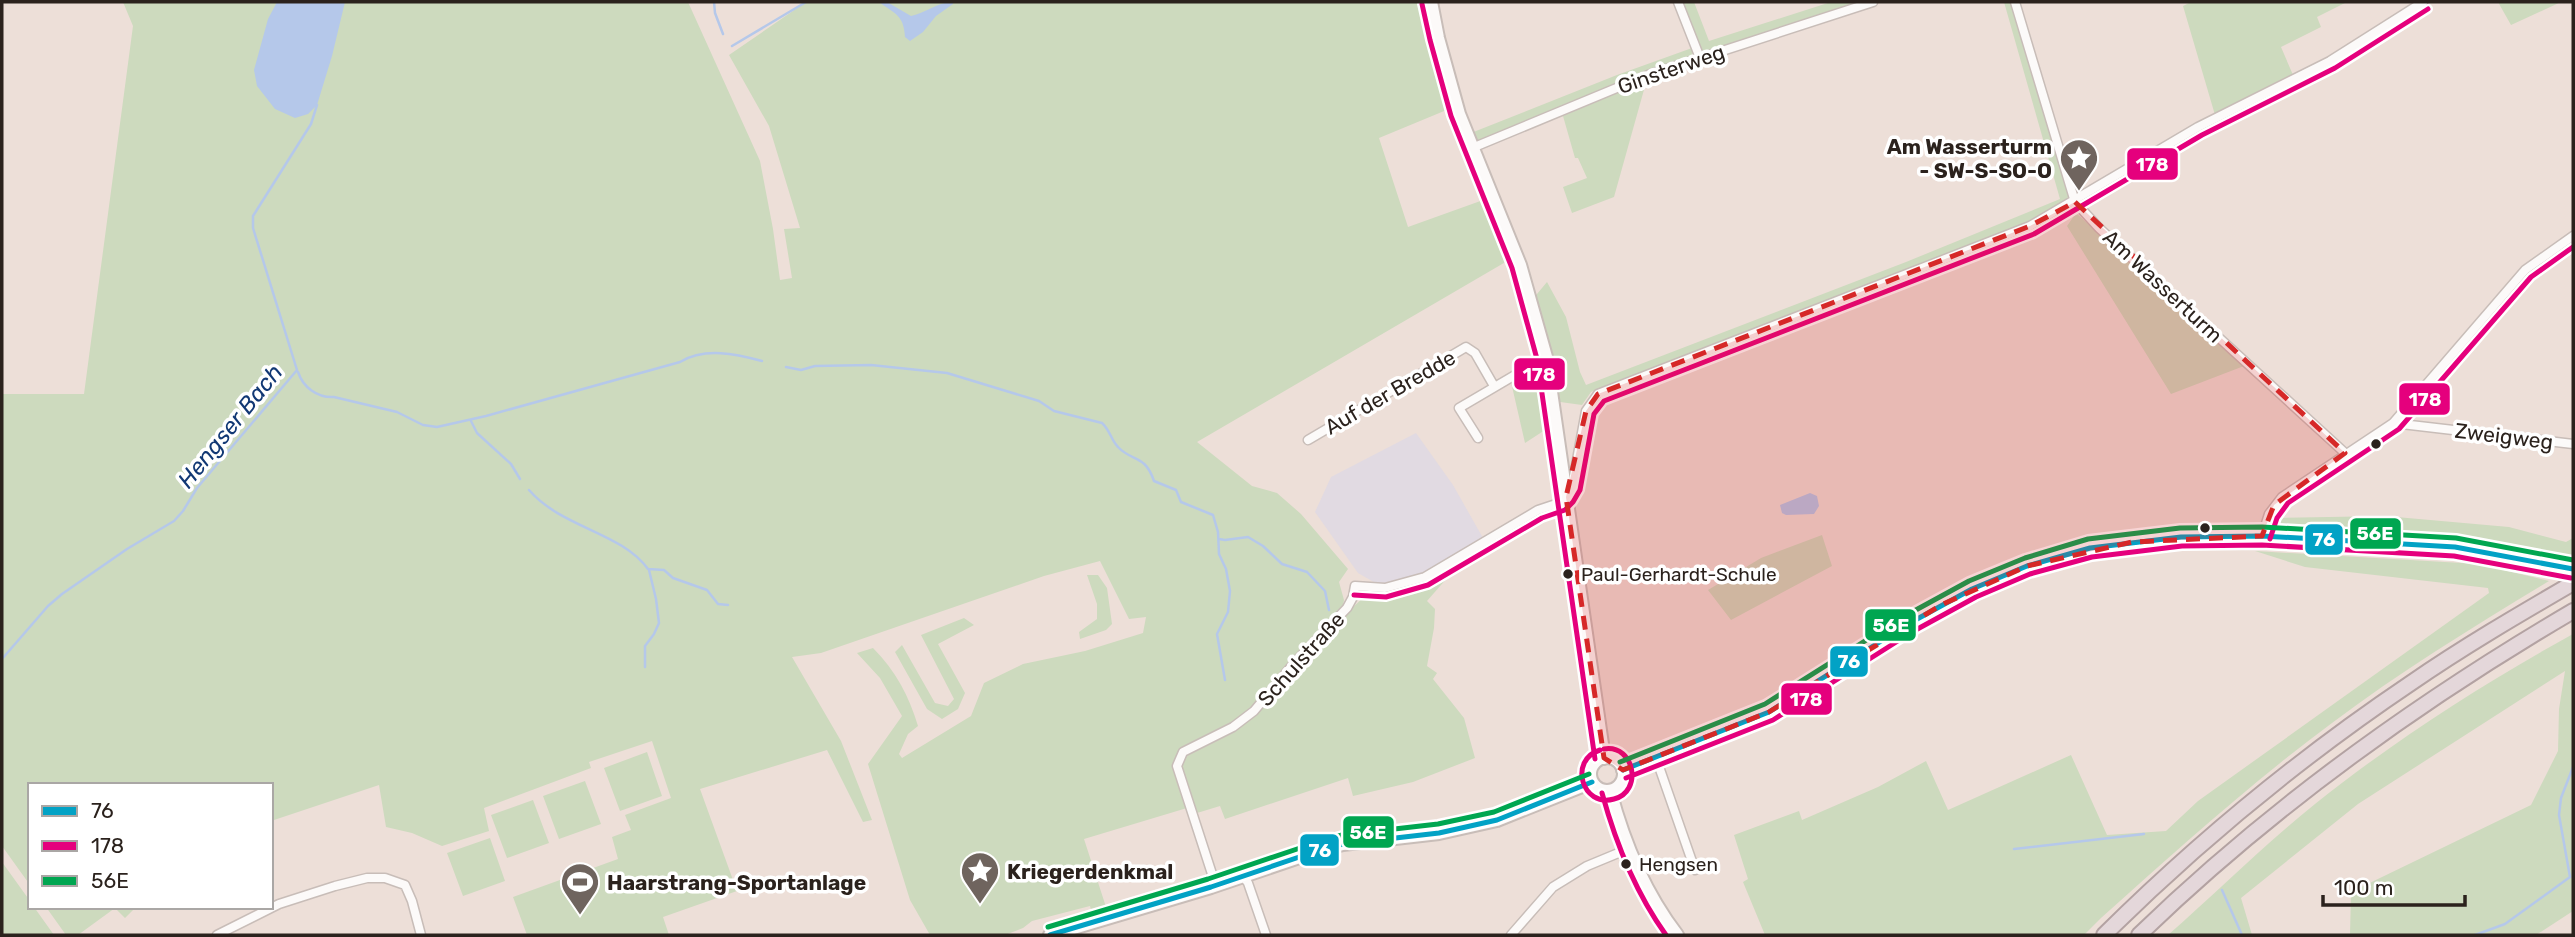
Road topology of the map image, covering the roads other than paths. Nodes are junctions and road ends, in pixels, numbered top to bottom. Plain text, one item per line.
1 (1431, 2) edge
2 (1678, 2) edge
3 (1873, 2) edge
4 (2015, 2) edge
5 (2423, 2) edge
6 (1700, 58) junction
7 (1472, 148) junction
8 (2075, 202) junction
9 (2573, 236) edge
10 (1546, 357) junction
11 (1494, 386) junction
12 (2393, 423) junction
13 (1478, 438) dead end
14 (1308, 440) dead end
15 (2573, 444) edge
16 (2345, 453) junction
17 (1566, 498) junction
18 (2262, 536) junction
19 (2569, 568) edge
20 (2573, 583) edge
21 (2573, 611) edge
22 (1604, 758) junction
23 (1656, 758) junction
24 (1623, 770) junction
25 (1592, 782) junction
26 (1610, 791) junction
27 (1629, 849) junction
28 (1695, 870) dead end
29 (1213, 877) dead end
30 (1243, 877) junction
31 (273, 907) edge
32 (269, 909) edge
33 (1077, 932) edge
34 (217, 935) edge
35 (421, 935) edge
36 (1050, 935) edge
37 (1266, 935) edge
38 (1511, 935) edge
39 (1677, 935) edge
40 (2104, 935) edge
41 (2139, 935) edge

1 - 7 main road
2 - 6 street
3 - 6 street, Ginsterweg
4 - 8 street, Am Wasserturm
5 - 8 street
6 - 7 street, Ginsterweg
7 - 10 main road
8 - 16 street, Am Wasserturm
8 - 17 street
9 - 12 street
10 - 11 street
10 - 17 main road
11 - 13 street
11 - 14 street, Auf der Bredde
12 - 15 street, Zweigweg
12 - 16 street
16 - 18 street
17 - 22 main road
17 - 29 street, Schulstraße
18 - 19 main road
18 - 23 main road
20 - 40 highway
21 - 41 highway
22 - 24 main road
22 - 25 main road
23 - 24 main road
23 - 28 street
24 - 26 main road
25 - 26 main road
25 - 30 main road
26 - 27 main road
27 - 38 street
27 - 39 main road
30 - 33 main road
30 - 37 street
31 - 35 street
32 - 34 street
33 - 36 main road

